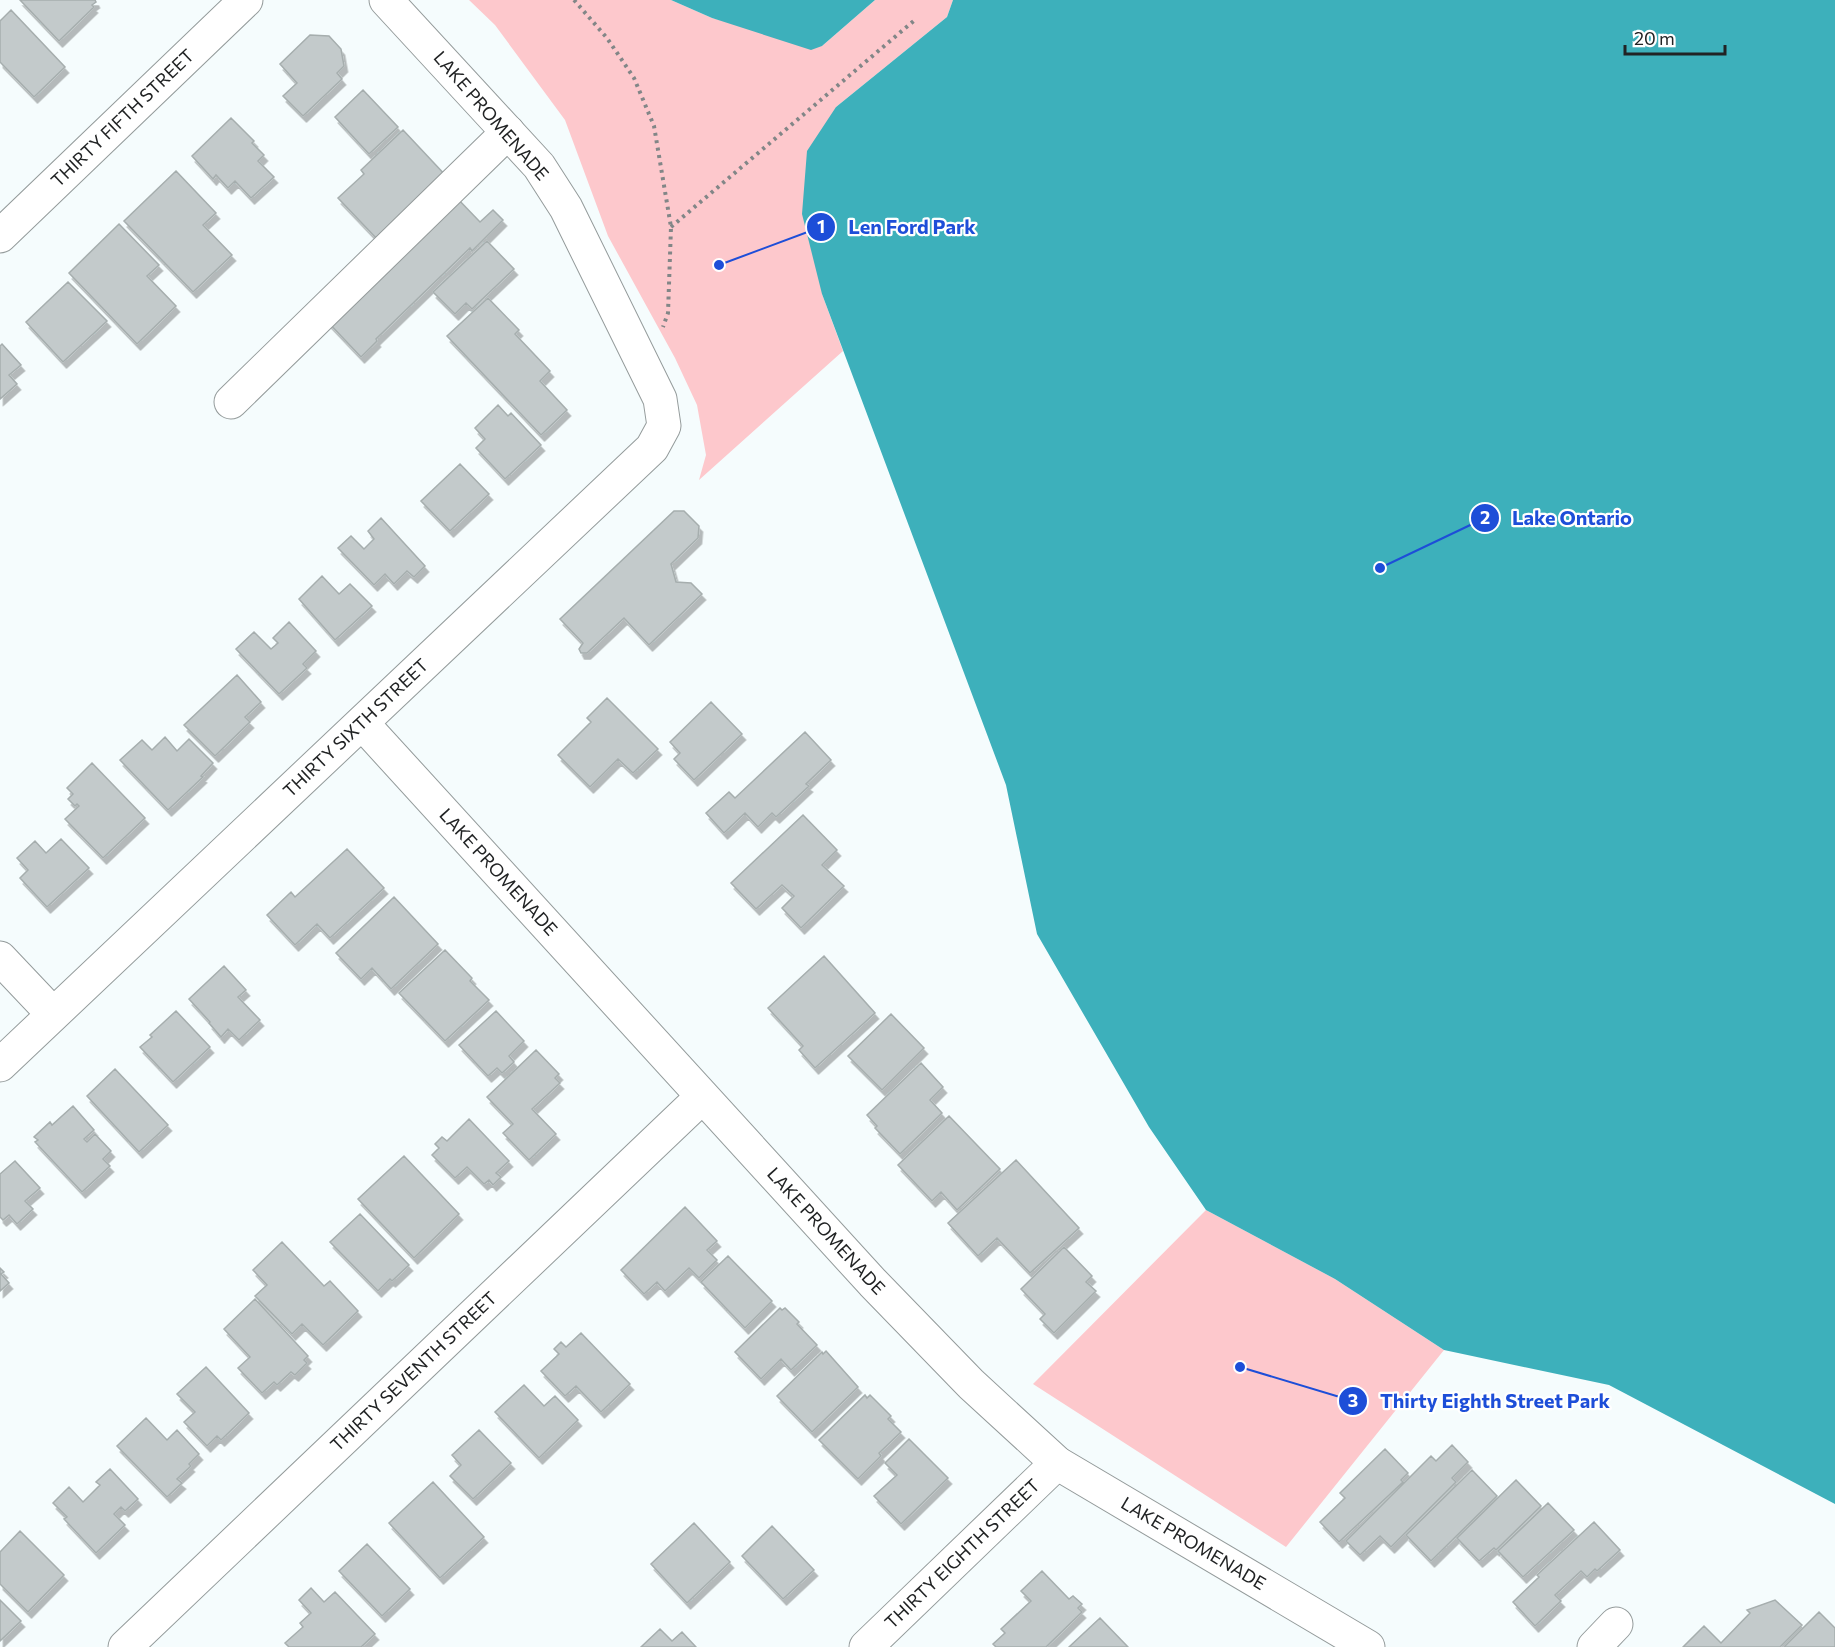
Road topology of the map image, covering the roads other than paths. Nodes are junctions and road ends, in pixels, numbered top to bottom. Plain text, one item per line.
1 (246, 0) edge
2 (386, 0) edge
3 (508, 132) junction
4 (0, 236) edge
5 (646, 370) joint
6 (231, 402) dead end
7 (362, 723) junction
8 (0, 958) edge
9 (53, 1014) junction
10 (0, 1065) edge
11 (702, 1097) junction
12 (1057, 1463) junction
13 (1617, 1624) dead end
14 (125, 1647) edge
15 (867, 1647) edge
16 (1368, 1647) edge
17 (1594, 1647) edge

1 - 4 street, THIRTY FIFTH STREET
2 - 3 street, LAKE PROMENADE
3 - 5 street, LAKE PROMENADE
3 - 6 street
5 - 7 street, THIRTY SIXTH STREET
7 - 9 street, THIRTY SIXTH STREET
7 - 11 street, LAKE PROMENADE
8 - 9 street
9 - 10 street, THIRTY SIXTH STREET
11 - 12 street, LAKE PROMENADE
11 - 14 street, THIRTY SEVENTH STREET
12 - 15 street, THIRTY EIGHTH STREET
12 - 16 street, LAKE PROMENADE
13 - 17 street

